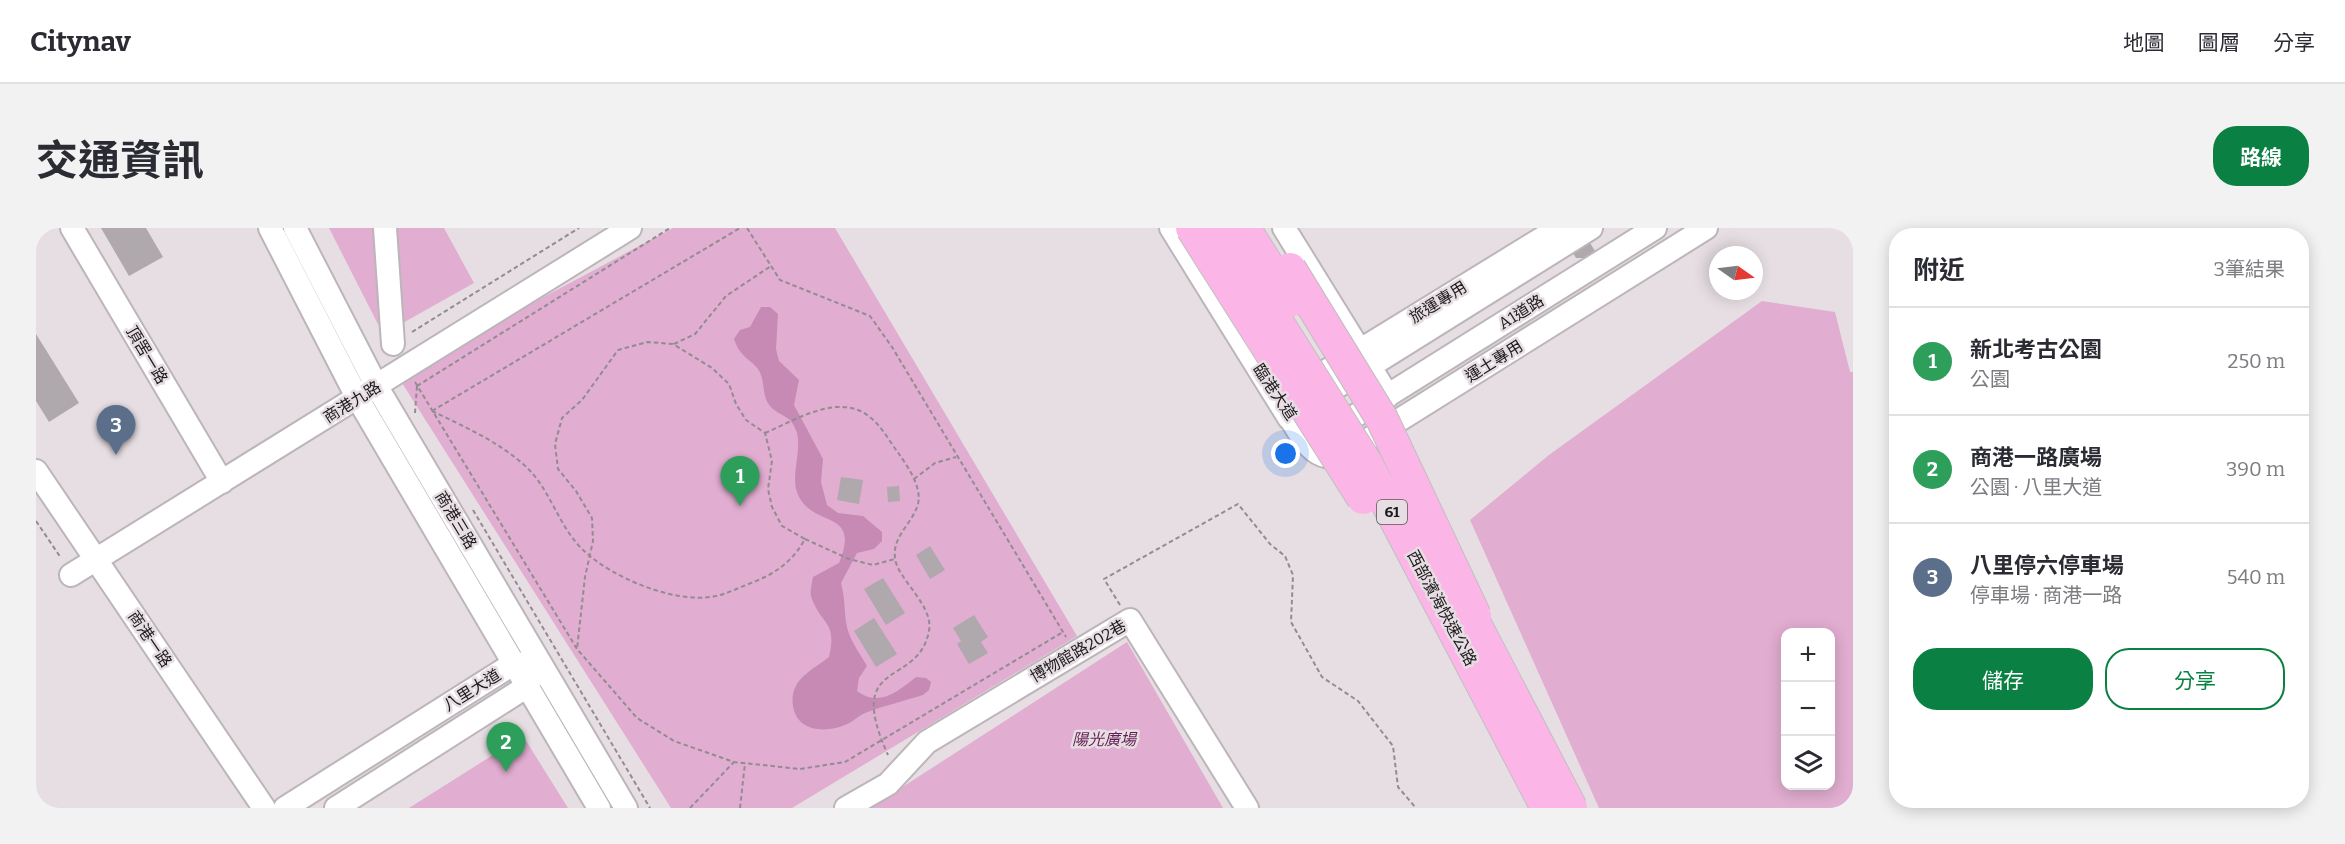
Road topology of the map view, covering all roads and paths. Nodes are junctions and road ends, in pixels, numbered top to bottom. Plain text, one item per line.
1 (72, 228) edge
2 (270, 228) edge
3 (295, 228) edge
4 (385, 228) edge
5 (579, 228) edge
6 (630, 228) edge
7 (670, 228) edge
8 (740, 228) edge
9 (747, 228) edge
10 (1171, 228) edge
11 (1192, 228) edge
12 (1218, 228) edge
13 (1227, 228) edge
14 (1237, 228) edge
15 (1244, 228) edge
16 (1264, 228) edge
17 (1284, 228) edge
18 (1591, 228) edge
19 (1654, 228) edge
20 (1706, 228) edge
21 (1564, 235) edge
22 (771, 266) junction
23 (1517, 275) junction
24 (1534, 304) junction
25 (393, 344) joint
26 (673, 344) junction
27 (1365, 359) junction
28 (1326, 379) junction
29 (417, 386) junction
30 (368, 393) junction
31 (1388, 396) junction
32 (432, 411) junction
33 (415, 413) dead end
34 (1289, 418) junction
35 (1350, 419) junction
36 (765, 433) junction
37 (957, 457) junction
38 (36, 471) edge
39 (914, 479) junction
40 (222, 482) junction
41 (469, 504) dead end
42 (36, 521) edge
43 (805, 539) junction
44 (591, 556) junction
45 (895, 559) junction
46 (97, 560) junction
47 (71, 575) joint
48 (1130, 620) junction
49 (1063, 632) junction
50 (577, 649) junction
51 (1075, 652) junction
52 (540, 663) junction
53 (513, 664) junction
54 (1491, 677) junction
55 (526, 687) junction
56 (881, 740) junction
57 (734, 762) junction
58 (745, 763) junction
59 (897, 774) junction
60 (264, 808) edge
61 (285, 808) edge
62 (336, 808) edge
63 (599, 808) edge
64 (626, 808) edge
65 (650, 808) edge
66 (690, 808) edge
67 (740, 808) edge
68 (846, 808) edge
69 (1247, 808) edge
70 (1416, 808) edge
71 (1546, 808) edge
72 (1571, 808) edge

1 - 40 street, 頂罟一路
2 - 30 street, 商港三路
3 - 30 street, 商港三路
4 - 25 street
5 - 25 path
6 - 30 street, 商港九路
7 - 29 path
8 - 32 path
9 - 22 path
10 - 34 street, 臨港大道
11 - 54 highway, bridge
12 - 54 highway, 西部濱海快速公路 / 61, bridge
13 - 28 street
14 - 28 street
15 - 54 highway, 西部濱海快速公路 / 61, bridge
16 - 54 highway, bridge
17 - 27 street
18 - 21 street, A1道路
19 - 24 street, A1道路
20 - 34 street, 運土專用
21 - 23 street, A1道路
21 - 27 street, 旅運專用
22 - 26 path
22 - 37 path
23 - 24 street
23 - 27 street, A1道路
24 - 31 street, A1道路
26 - 36 path
26 - 44 path
27 - 28 street, A1道路
27 - 31 street
28 - 35 street
29 - 32 path
29 - 33 path
30 - 40 street, 商港九路
30 - 52 street, 商港三路
30 - 53 street, 商港三路
31 - 35 street, 臨港大道
32 - 44 path
32 - 50 path
34 - 35 street, 臨港大道
36 - 39 path
36 - 43 path
37 - 39 path
37 - 49 path
38 - 46 street, 商港一路
39 - 45 path
40 - 46 street, 商港九路
41 - 65 path
42 - 47 path
43 - 44 path
43 - 45 path
44 - 50 path
45 - 56 path
46 - 47 street, 商港九路
46 - 60 street, 商港一路
48 - 51 street, 博物館路202巷
48 - 69 street, 博物館路202巷
48 - 70 path
49 - 51 path
49 - 56 path
50 - 57 path
51 - 59 street, 博物館路202巷
52 - 53 street, 八里大道
52 - 55 street, 八里大道
52 - 64 street, 商港三路
53 - 55 street, 商港三路
53 - 61 street, 八里大道
54 - 71 highway, 西部濱海快速公路 / 61, bridge
54 - 72 highway, 西部濱海快速公路 / 61, bridge
55 - 62 street, 八里大道
55 - 63 street, 商港三路
56 - 58 path
56 - 59 path
57 - 58 path
57 - 66 path
58 - 67 path
59 - 68 street, 博物館路202巷

